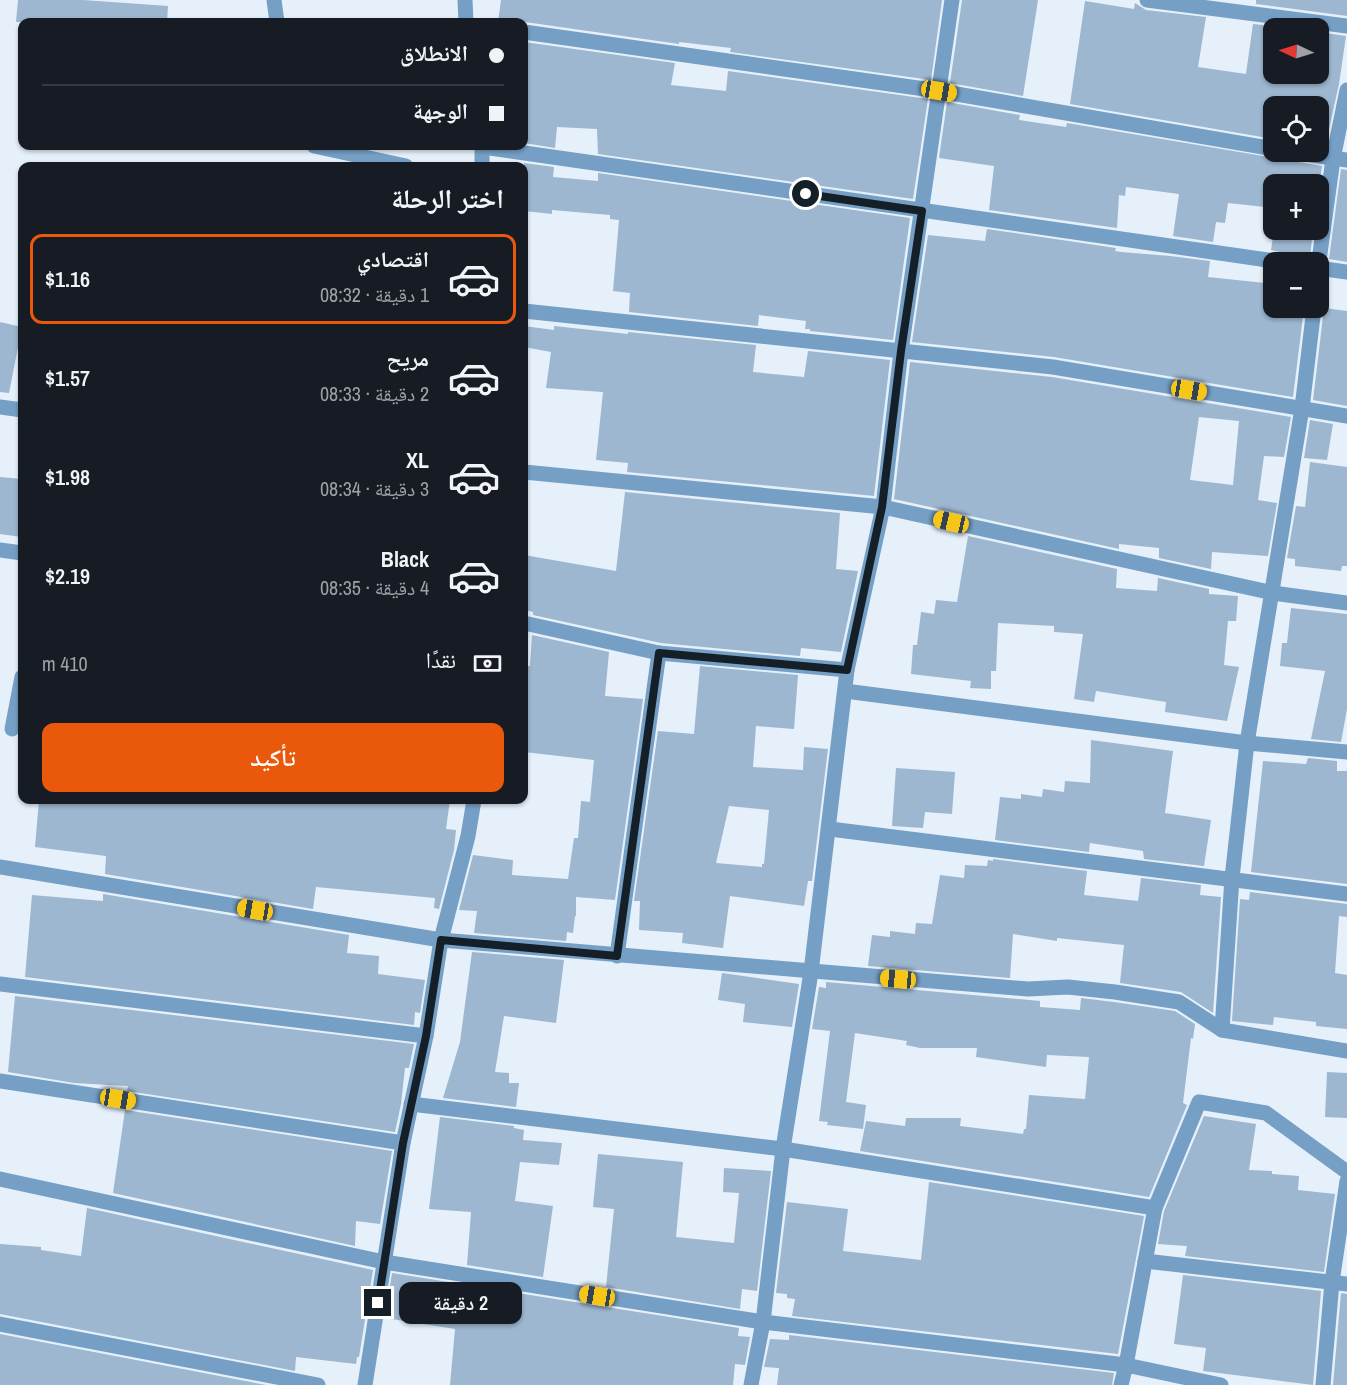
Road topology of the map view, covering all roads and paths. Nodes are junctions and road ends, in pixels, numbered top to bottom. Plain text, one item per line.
1 (274, 0) edge
2 (465, 0) edge
3 (952, 0) edge
4 (1147, 0) edge
5 (276, 18) edge
6 (466, 18) edge
7 (1347, 26) edge
8 (528, 33) edge
9 (1347, 90) edge
10 (939, 91) junction
11 (1263, 146) edge
12 (332, 150) edge
13 (510, 150) edge
14 (1340, 160) edge
15 (388, 162) edge
16 (922, 211) junction
17 (1321, 252) edge
18 (1263, 259) edge
19 (1329, 270) edge
20 (1347, 272) edge
21 (528, 310) edge
22 (1313, 318) edge
23 (901, 351) junction
24 (0, 407) edge
25 (1302, 408) junction
26 (18, 409) edge
27 (1347, 416) edge
28 (528, 472) edge
29 (882, 507) junction
30 (0, 550) edge
31 (18, 552) edge
32 (1272, 593) junction
33 (1347, 603) edge
34 (528, 624) edge
35 (659, 653) junction
36 (847, 670) junction
37 (845, 691) junction
38 (18, 698) edge
39 (12, 729) edge
40 (1247, 743) junction
41 (1347, 752) edge
42 (473, 804) edge
43 (830, 829) junction
44 (0, 867) edge
45 (1232, 878) junction
46 (1347, 894) edge
47 (441, 940) junction
48 (617, 956) junction
49 (811, 972) junction
50 (0, 984) edge
51 (1222, 1030) junction
52 (426, 1036) junction
53 (1347, 1051) edge
54 (0, 1081) edge
55 (411, 1104) junction
56 (403, 1143) junction
57 (783, 1149) junction
58 (1347, 1172) edge
59 (0, 1179) edge
60 (1347, 1181) edge
61 (1155, 1208) junction
62 (1145, 1261) junction
63 (384, 1262) junction
64 (1339, 1283) edge
65 (763, 1322) junction
66 (0, 1324) edge
67 (1126, 1365) junction
68 (318, 1385) edge
69 (365, 1385) edge
70 (751, 1385) edge
71 (1121, 1385) edge
72 (1221, 1385) edge
73 (1323, 1385) edge

1 - 5 street
2 - 6 street
3 - 10 street
4 - 7 street
8 - 10 street
9 - 14 street
10 - 11 street
10 - 16 street
12 - 15 street
13 - 16 street
14 - 17 street
16 - 18 street
16 - 23 street
19 - 20 street
21 - 23 street
22 - 25 street
23 - 25 street
23 - 29 street
24 - 26 street
25 - 27 street
25 - 32 street
28 - 29 street
29 - 32 street
29 - 36 street
30 - 31 street
32 - 33 street
32 - 40 street
34 - 35 street
35 - 36 street
35 - 48 street
36 - 37 street
37 - 40 street
37 - 43 street
38 - 39 street
40 - 41 street
40 - 45 street
42 - 47 street
43 - 45 street
43 - 49 street
44 - 47 street
45 - 46 street
45 - 51 street
47 - 48 street
47 - 52 street
48 - 49 street
49 - 51 street
49 - 57 street
50 - 52 street
51 - 53 street
52 - 55 street
54 - 56 street
55 - 56 street
55 - 57 street
56 - 63 street
57 - 61 street
57 - 65 street
58 - 61 street
59 - 63 street
60 - 64 street
61 - 62 street
62 - 64 street
62 - 67 street
63 - 65 street
63 - 69 street
64 - 73 street
65 - 67 street
65 - 70 street
66 - 68 street
67 - 71 street
67 - 72 street

